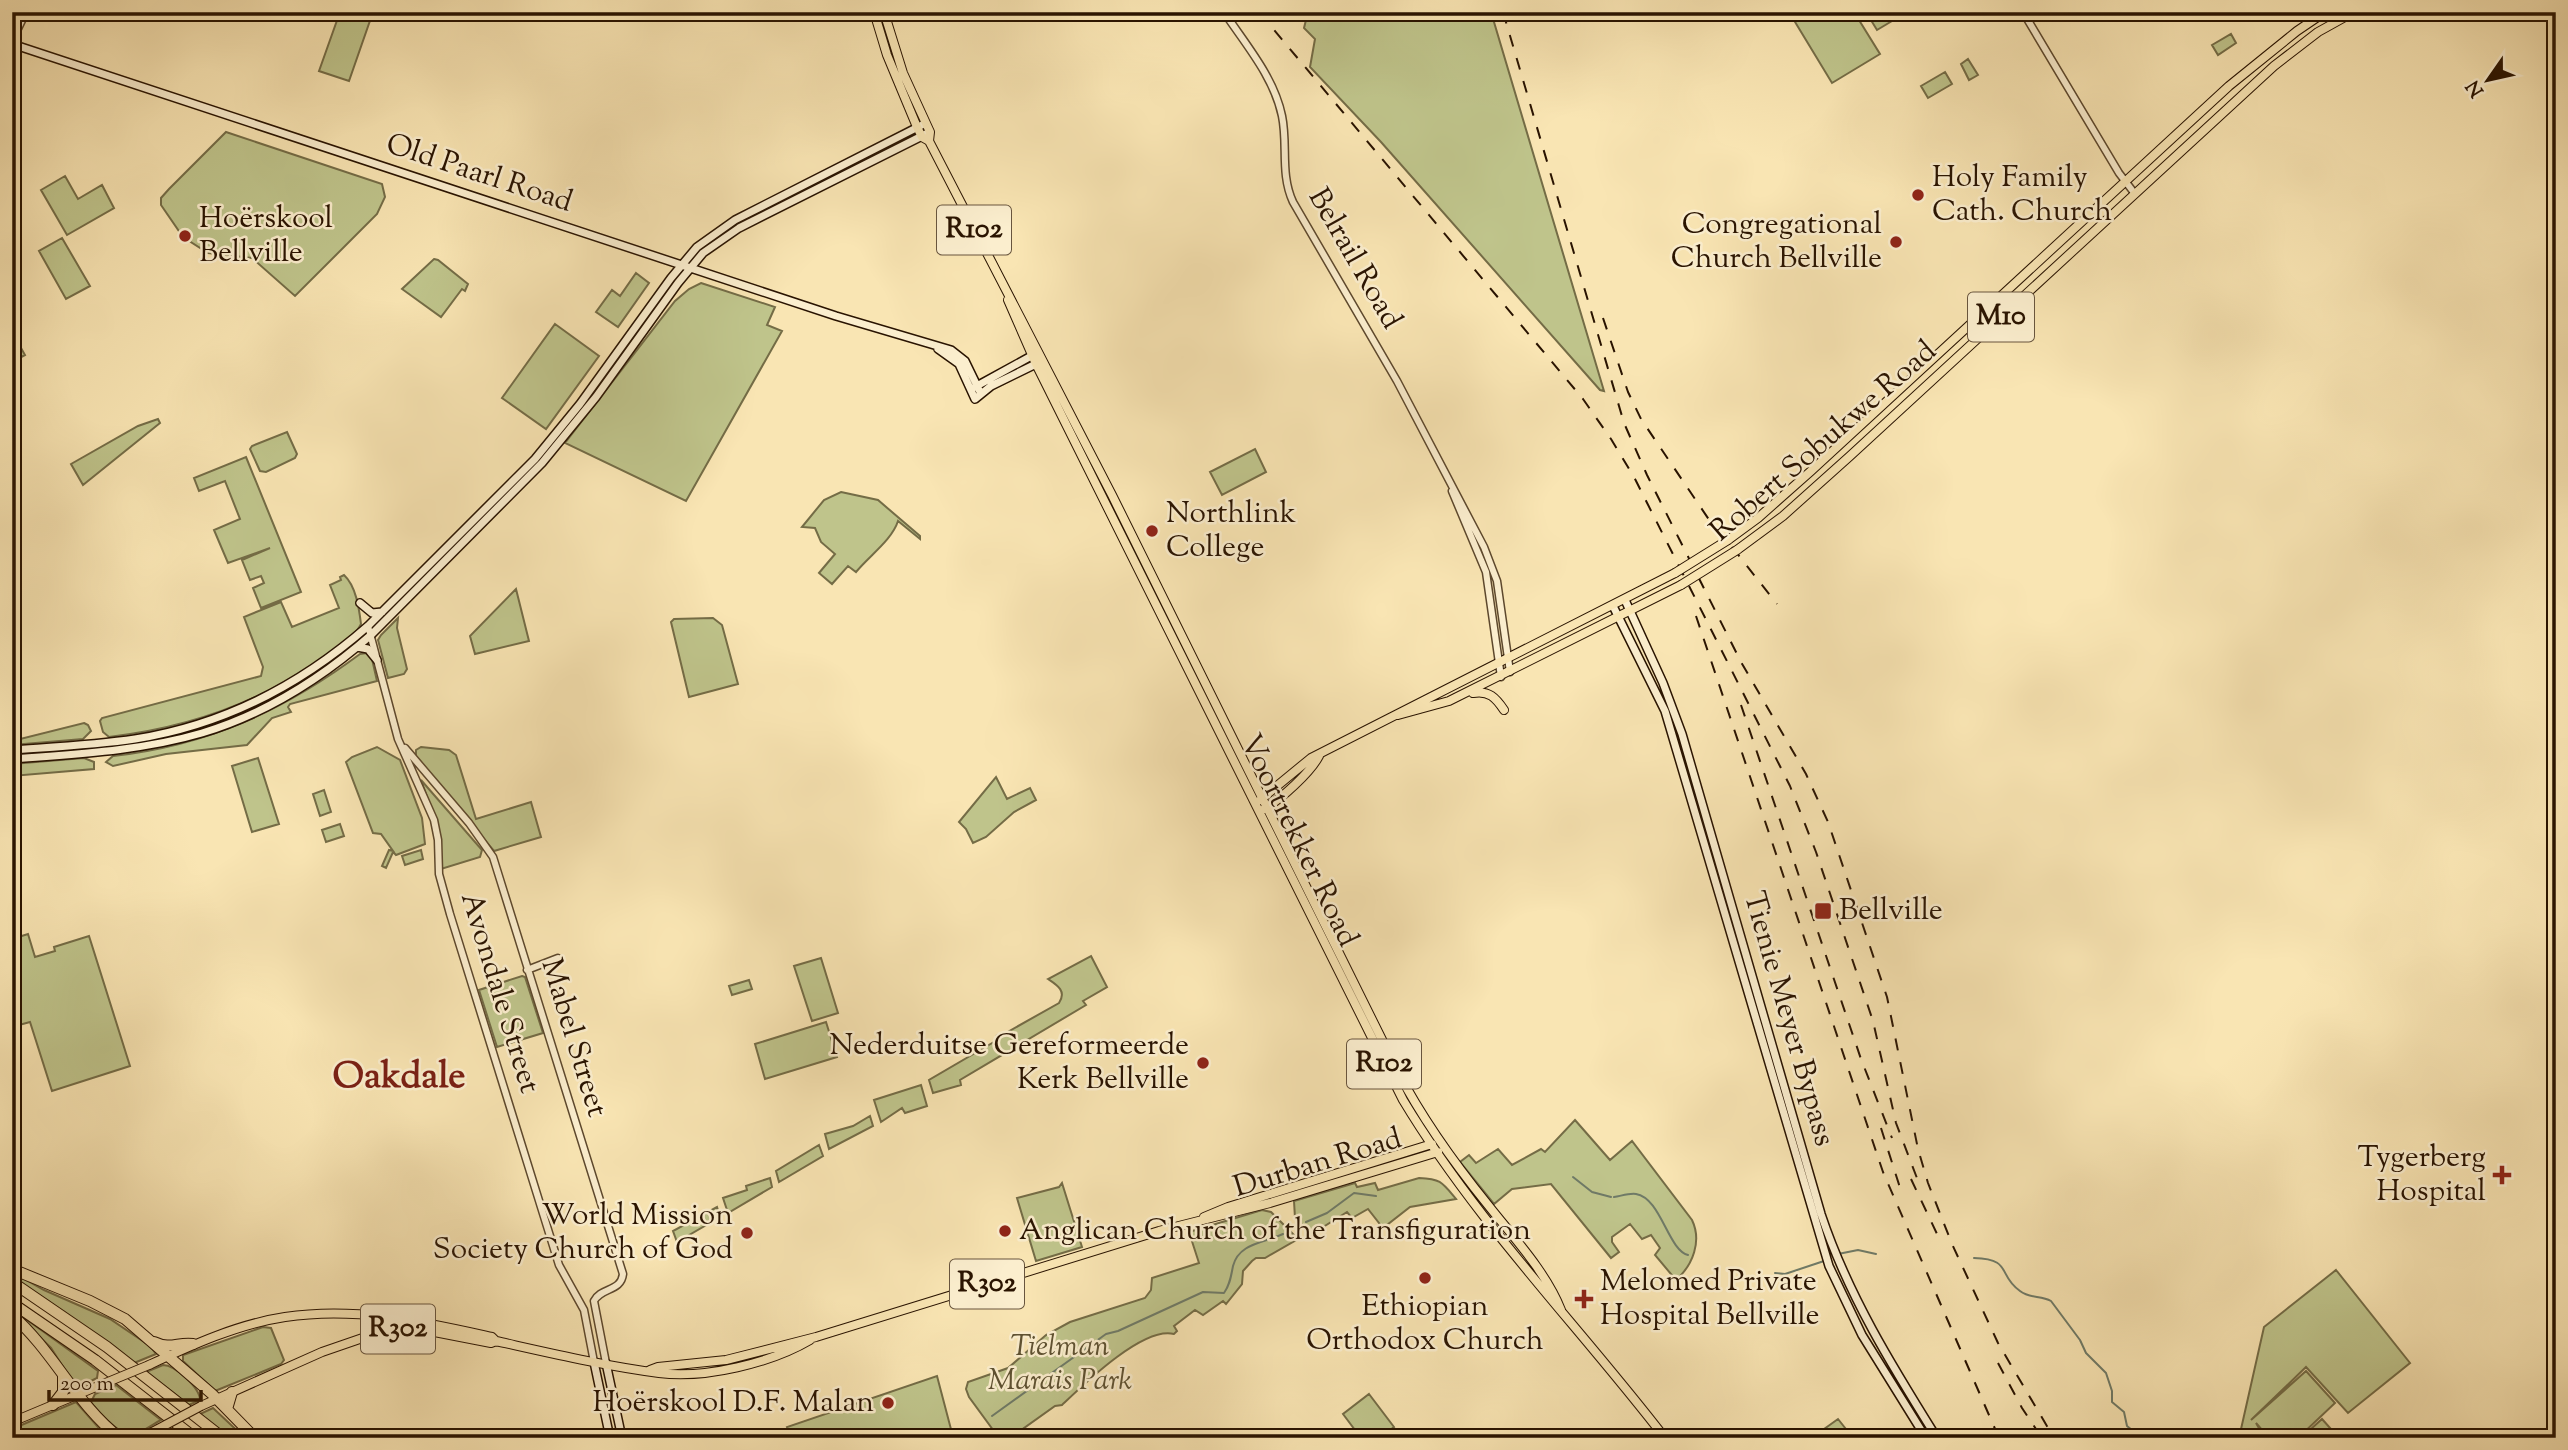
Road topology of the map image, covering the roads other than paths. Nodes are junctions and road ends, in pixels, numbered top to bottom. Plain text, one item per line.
1 (26, 12) edge
2 (874, 12) edge
3 (1224, 12) edge
4 (2022, 12) edge
5 (2325, 12) edge
6 (2354, 12) edge
7 (885, 16) edge
8 (12, 23) edge
9 (12, 42) edge
10 (887, 55) junction
11 (921, 125) junction
12 (927, 136) junction
13 (2125, 181) junction
14 (820, 188) junction
15 (793, 192) junction
16 (2135, 194) junction
17 (685, 266) junction
18 (931, 345) junction
19 (956, 353) junction
20 (1037, 358) junction
21 (965, 376) junction
22 (974, 388) junction
23 (1104, 480) junction
24 (1451, 486) junction
25 (1108, 508) junction
26 (1625, 600) junction
27 (360, 603) dead end
28 (1613, 606) junction
29 (382, 612) junction
30 (1631, 612) junction
31 (1620, 617) junction
32 (369, 626) junction
33 (371, 635) junction
34 (357, 647) junction
35 (1508, 659) junction
36 (377, 660) junction
37 (1499, 664) junction
38 (1510, 672) junction
39 (1501, 677) junction
40 (1464, 695) junction
41 (1504, 710) dead end
42 (1398, 715) junction
43 (398, 739) junction
44 (12, 750) edge
45 (12, 759) edge
46 (1260, 806) junction
47 (558, 958) dead end
48 (527, 970) junction
49 (1440, 1141) junction
50 (1433, 1149) junction
51 (1445, 1149) junction
52 (1807, 1180) junction
53 (1828, 1250) junction
54 (12, 1269) edge
55 (12, 1282) edge
56 (12, 1303) edge
57 (1561, 1310) junction
58 (12, 1315) edge
59 (376, 1315) junction
60 (380, 1332) junction
61 (496, 1341) junction
62 (154, 1342) junction
63 (193, 1344) junction
64 (167, 1357) junction
65 (594, 1362) junction
66 (606, 1363) junction
67 (62, 1374) junction
68 (232, 1392) junction
69 (77, 1395) junction
70 (217, 1398) junction
71 (53, 1405) junction
72 (227, 1409) junction
73 (12, 1422) edge
74 (120, 1438) edge
75 (140, 1438) edge
76 (195, 1438) edge
77 (223, 1438) edge
78 (255, 1438) edge
79 (610, 1438) edge
80 (622, 1438) edge
81 (1665, 1438) edge
82 (1926, 1438) edge
83 (1937, 1438) edge

1 - 8 main road
1 - 9 street
2 - 10 main road, R102
3 - 24 street, Belrail Road
4 - 13 street
5 - 13 main road, Robert Sobukwe Road / M10
6 - 16 main road, Robert Sobukwe Road / M10
7 - 10 main road
7 - 11 main road, R102
9 - 17 main road, Old Paarl Road
10 - 11 main road, R102
11 - 12 main road, R102
11 - 15 main road
12 - 14 main road
12 - 20 main road, R102
13 - 16 street
13 - 26 main road, Robert Sobukwe Road / M10, bridge
14 - 15 main road
14 - 17 main road
15 - 17 main road
16 - 30 main road, Robert Sobukwe Road / M10, bridge
17 - 18 main road, Old Paarl Road
17 - 29 main road
17 - 33 main road
18 - 19 main road, Old Paarl Road
18 - 21 main road, Old Paarl Road
19 - 21 main road
19 - 22 main road
20 - 22 main road
20 - 22 main road
20 - 23 main road, Voortrekker Road / R102
20 - 25 main road, Voortrekker Road / R102
21 - 22 main road, Old Paarl Road
23 - 25 main road
23 - 46 main road, Voortrekker Road / R102
24 - 35 street, Belrail Road
24 - 37 street, Belrail Road
25 - 46 main road, Voortrekker Road / R102
26 - 28 main road, Robert Sobukwe Road / M10
26 - 30 main road, Tienie Meyer Bypass
27 - 29 main road
28 - 31 main road, Tienie Meyer Bypass
28 - 35 main road, Robert Sobukwe Road / M10
29 - 32 main road
30 - 31 main road, Robert Sobukwe Road / M10
30 - 52 main road, Tienie Meyer Bypass
31 - 38 main road, Robert Sobukwe Road / M10
31 - 52 main road, Tienie Meyer Bypass
32 - 33 street, Avondale Street
32 - 44 main road
33 - 34 main road
33 - 36 street, Avondale Street
34 - 36 main road
34 - 45 main road
35 - 37 main road, Robert Sobukwe Road / M10
35 - 38 street, Belrail Road
36 - 43 street, Avondale Street
37 - 39 street, Belrail Road
37 - 42 main road, Robert Sobukwe Road / M10
38 - 39 main road, Robert Sobukwe Road / M10
39 - 40 main road, Robert Sobukwe Road / M10
40 - 41 main road
40 - 42 main road, Robert Sobukwe Road / M10
42 - 46 main road, Robert Sobukwe Road / M10
43 - 48 street, Mabel Street
43 - 65 street, Avondale Street
46 - 49 main road, Voortrekker Road / R102
46 - 50 main road, Voortrekker Road / R102
47 - 48 street
48 - 66 street, Mabel Street
49 - 50 main road, Durban Road / R302
49 - 51 main road, Voortrekker Road / R102
50 - 51 main road, Durban Road / R302
50 - 57 main road, Voortrekker Road / R102
50 - 66 main road, Durban Road / R302
51 - 57 main road, Voortrekker Road / R102
52 - 53 main road, Tienie Meyer Bypass
53 - 82 main road, Tienie Meyer Bypass
53 - 83 main road, Tienie Meyer Bypass
54 - 62 highway
55 - 77 highway
56 - 76 highway
57 - 81 main road, Voortrekker Road / R102
58 - 67 highway
59 - 60 main road
59 - 61 main road, Durban Road / R302
59 - 63 main road, Durban Road / R302
60 - 61 main road, Durban Road / R302
60 - 68 main road, Durban Road / R302
61 - 65 main road, Durban Road / R302
62 - 63 highway
62 - 64 highway
63 - 64 main road, Durban Road / R302
64 - 69 main road, Durban Road / R302, bridge
64 - 70 highway
65 - 66 main road, Durban Road / R302
65 - 79 main road
66 - 80 main road
67 - 69 highway
67 - 71 highway
68 - 70 main road, R302
68 - 72 highway
69 - 71 main road, Durban Road / R302
69 - 74 highway
70 - 72 highway
70 - 75 main road, R302, bridge
71 - 73 main road, Durban Road / R302
72 - 78 highway

